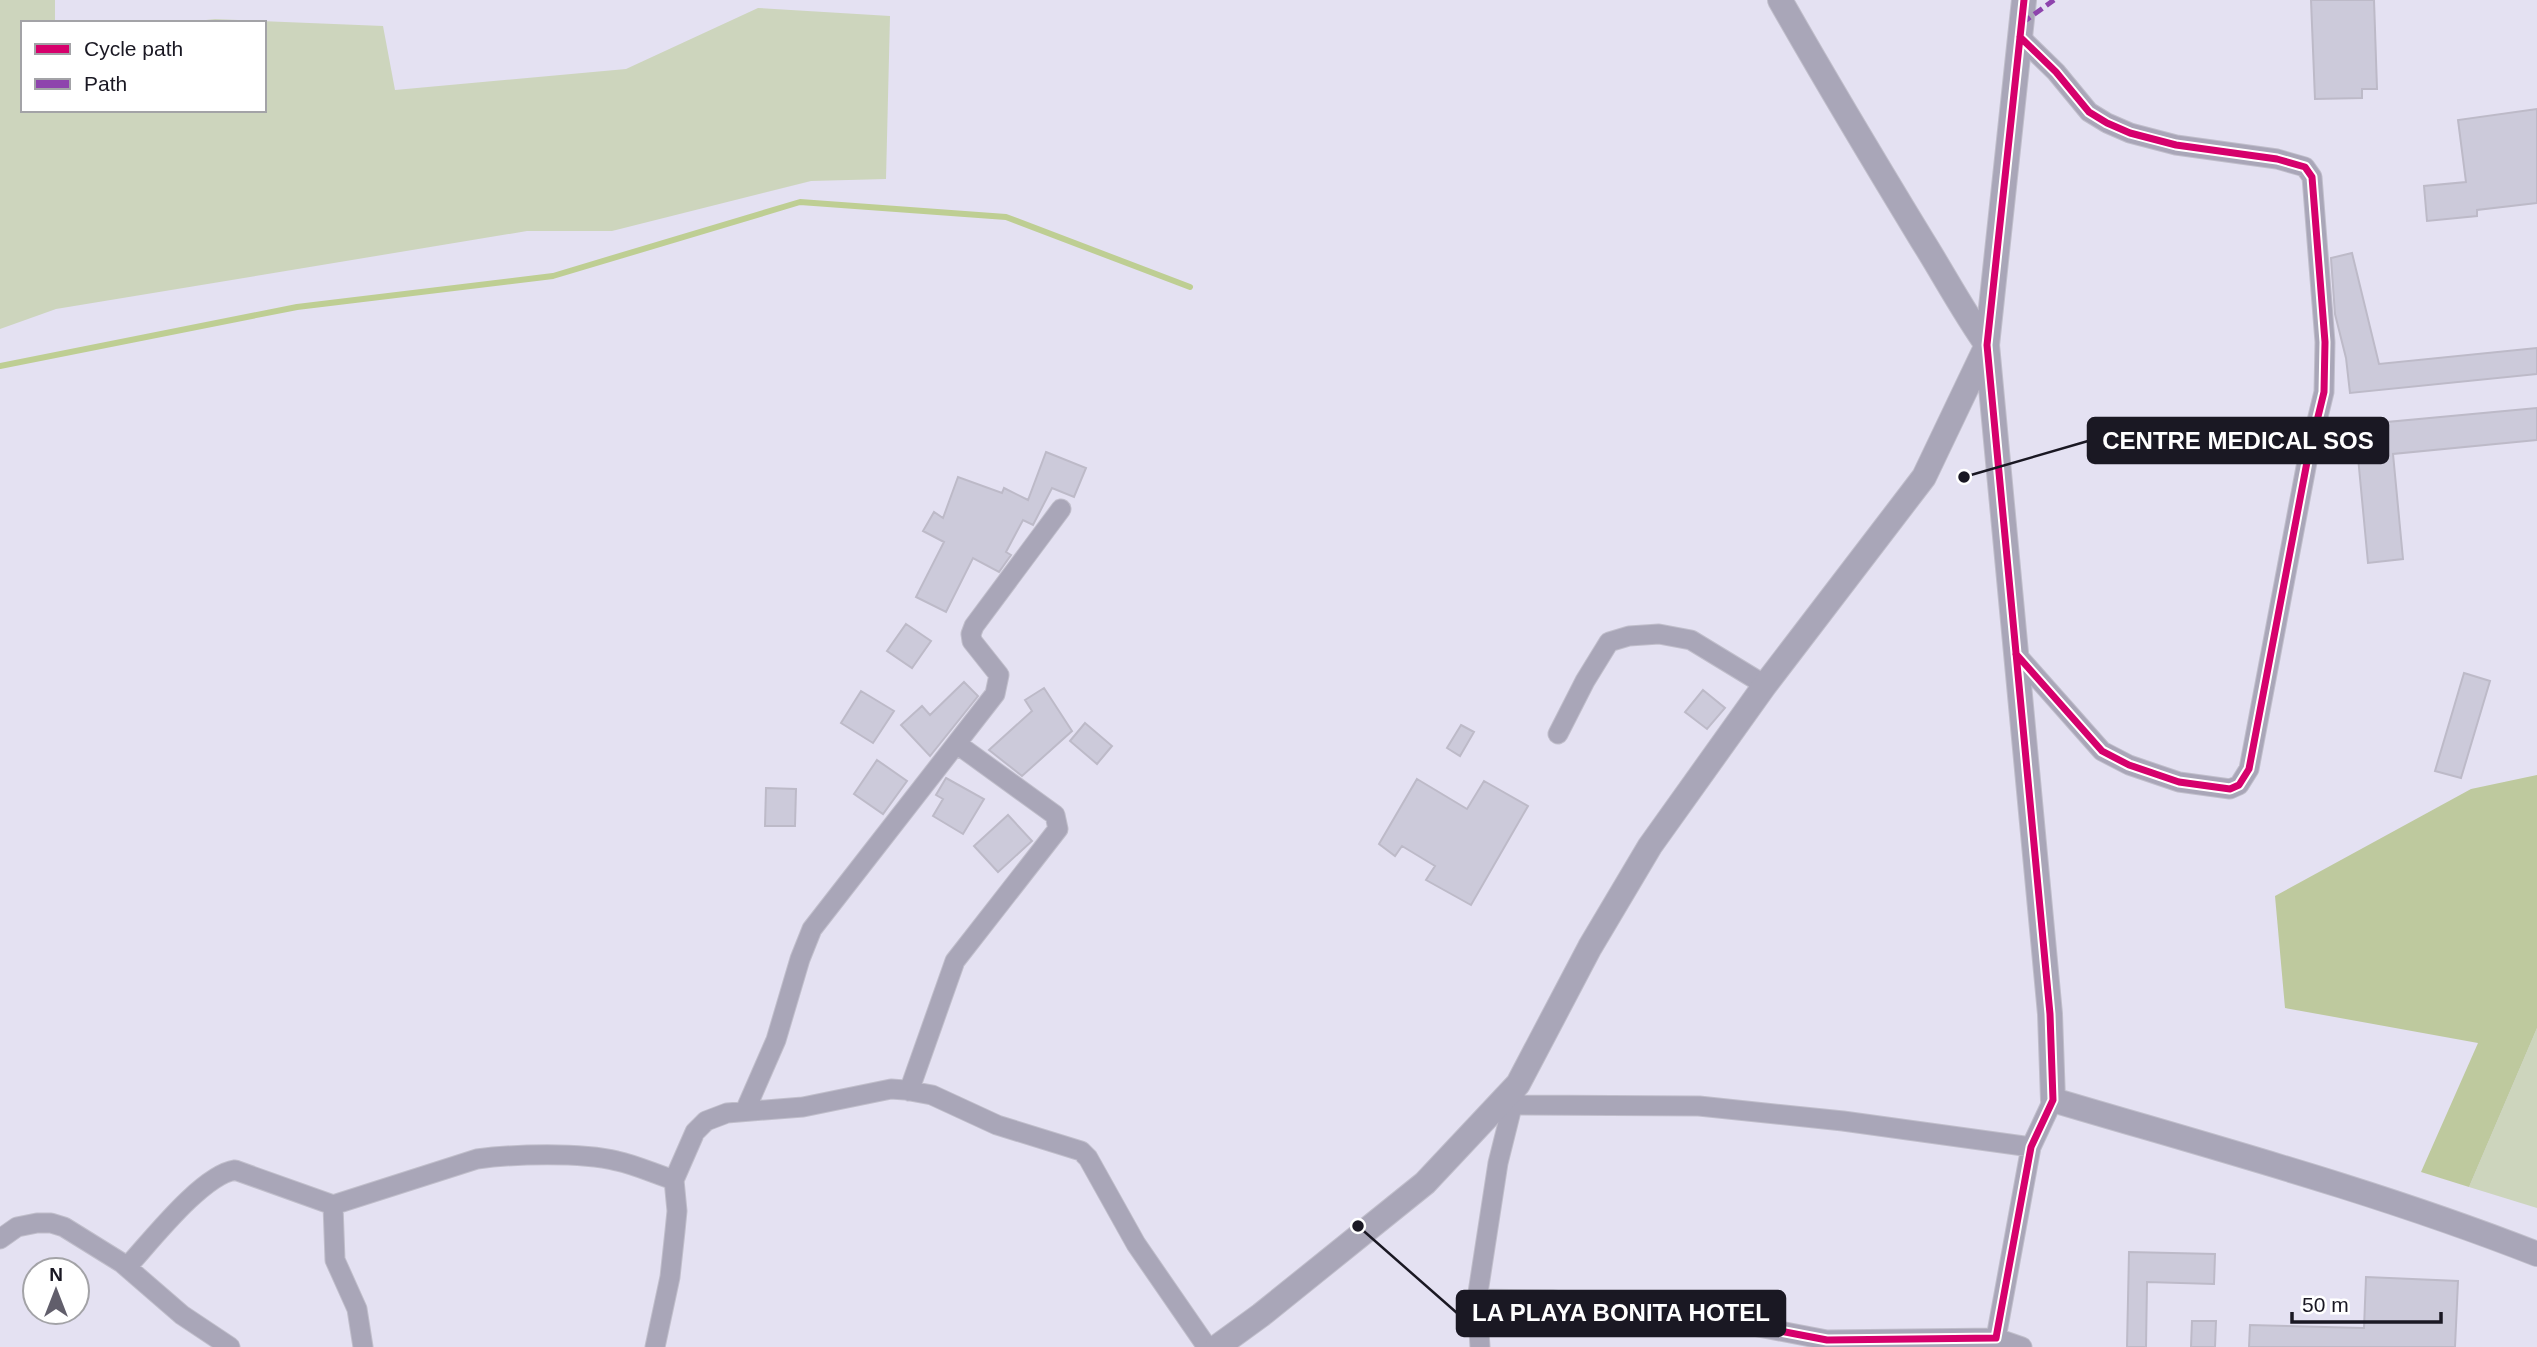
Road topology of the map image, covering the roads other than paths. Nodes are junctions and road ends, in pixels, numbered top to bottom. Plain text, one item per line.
1 (1780, 0) edge
2 (2024, 0) edge
3 (2020, 37) junction
4 (1987, 345) junction
5 (1061, 509) dead end
6 (2016, 654) junction
7 (1765, 685) junction
8 (1558, 734) dead end
9 (957, 744) junction
10 (909, 1091) junction
11 (1515, 1095) junction
12 (2053, 1100) junction
13 (745, 1111) junction
14 (2031, 1147) junction
15 (674, 1180) junction
16 (333, 1205) junction
17 (0, 1239) edge
18 (2537, 1254) edge
19 (127, 1267) junction
20 (1477, 1299) junction
21 (1996, 1338) junction
22 (1827, 1344) edge
23 (230, 1347) edge
24 (363, 1347) edge
25 (655, 1347) edge
26 (1207, 1347) edge
27 (1217, 1347) edge
28 (1480, 1347) edge
29 (2022, 1347) edge

1 - 4 street
2 - 3 street
3 - 4 street
3 - 6 street
4 - 6 street
4 - 7 street
5 - 9 street
6 - 12 street
7 - 8 street
7 - 11 street
9 - 10 street
9 - 13 street
10 - 13 street
10 - 26 street
11 - 14 street
11 - 20 street
11 - 27 street
12 - 14 street
12 - 18 street
13 - 15 street
14 - 21 street
15 - 16 street
15 - 25 street
16 - 19 street
16 - 24 street
17 - 19 street
19 - 23 street
20 - 22 street
20 - 28 street
21 - 22 street
21 - 29 street

